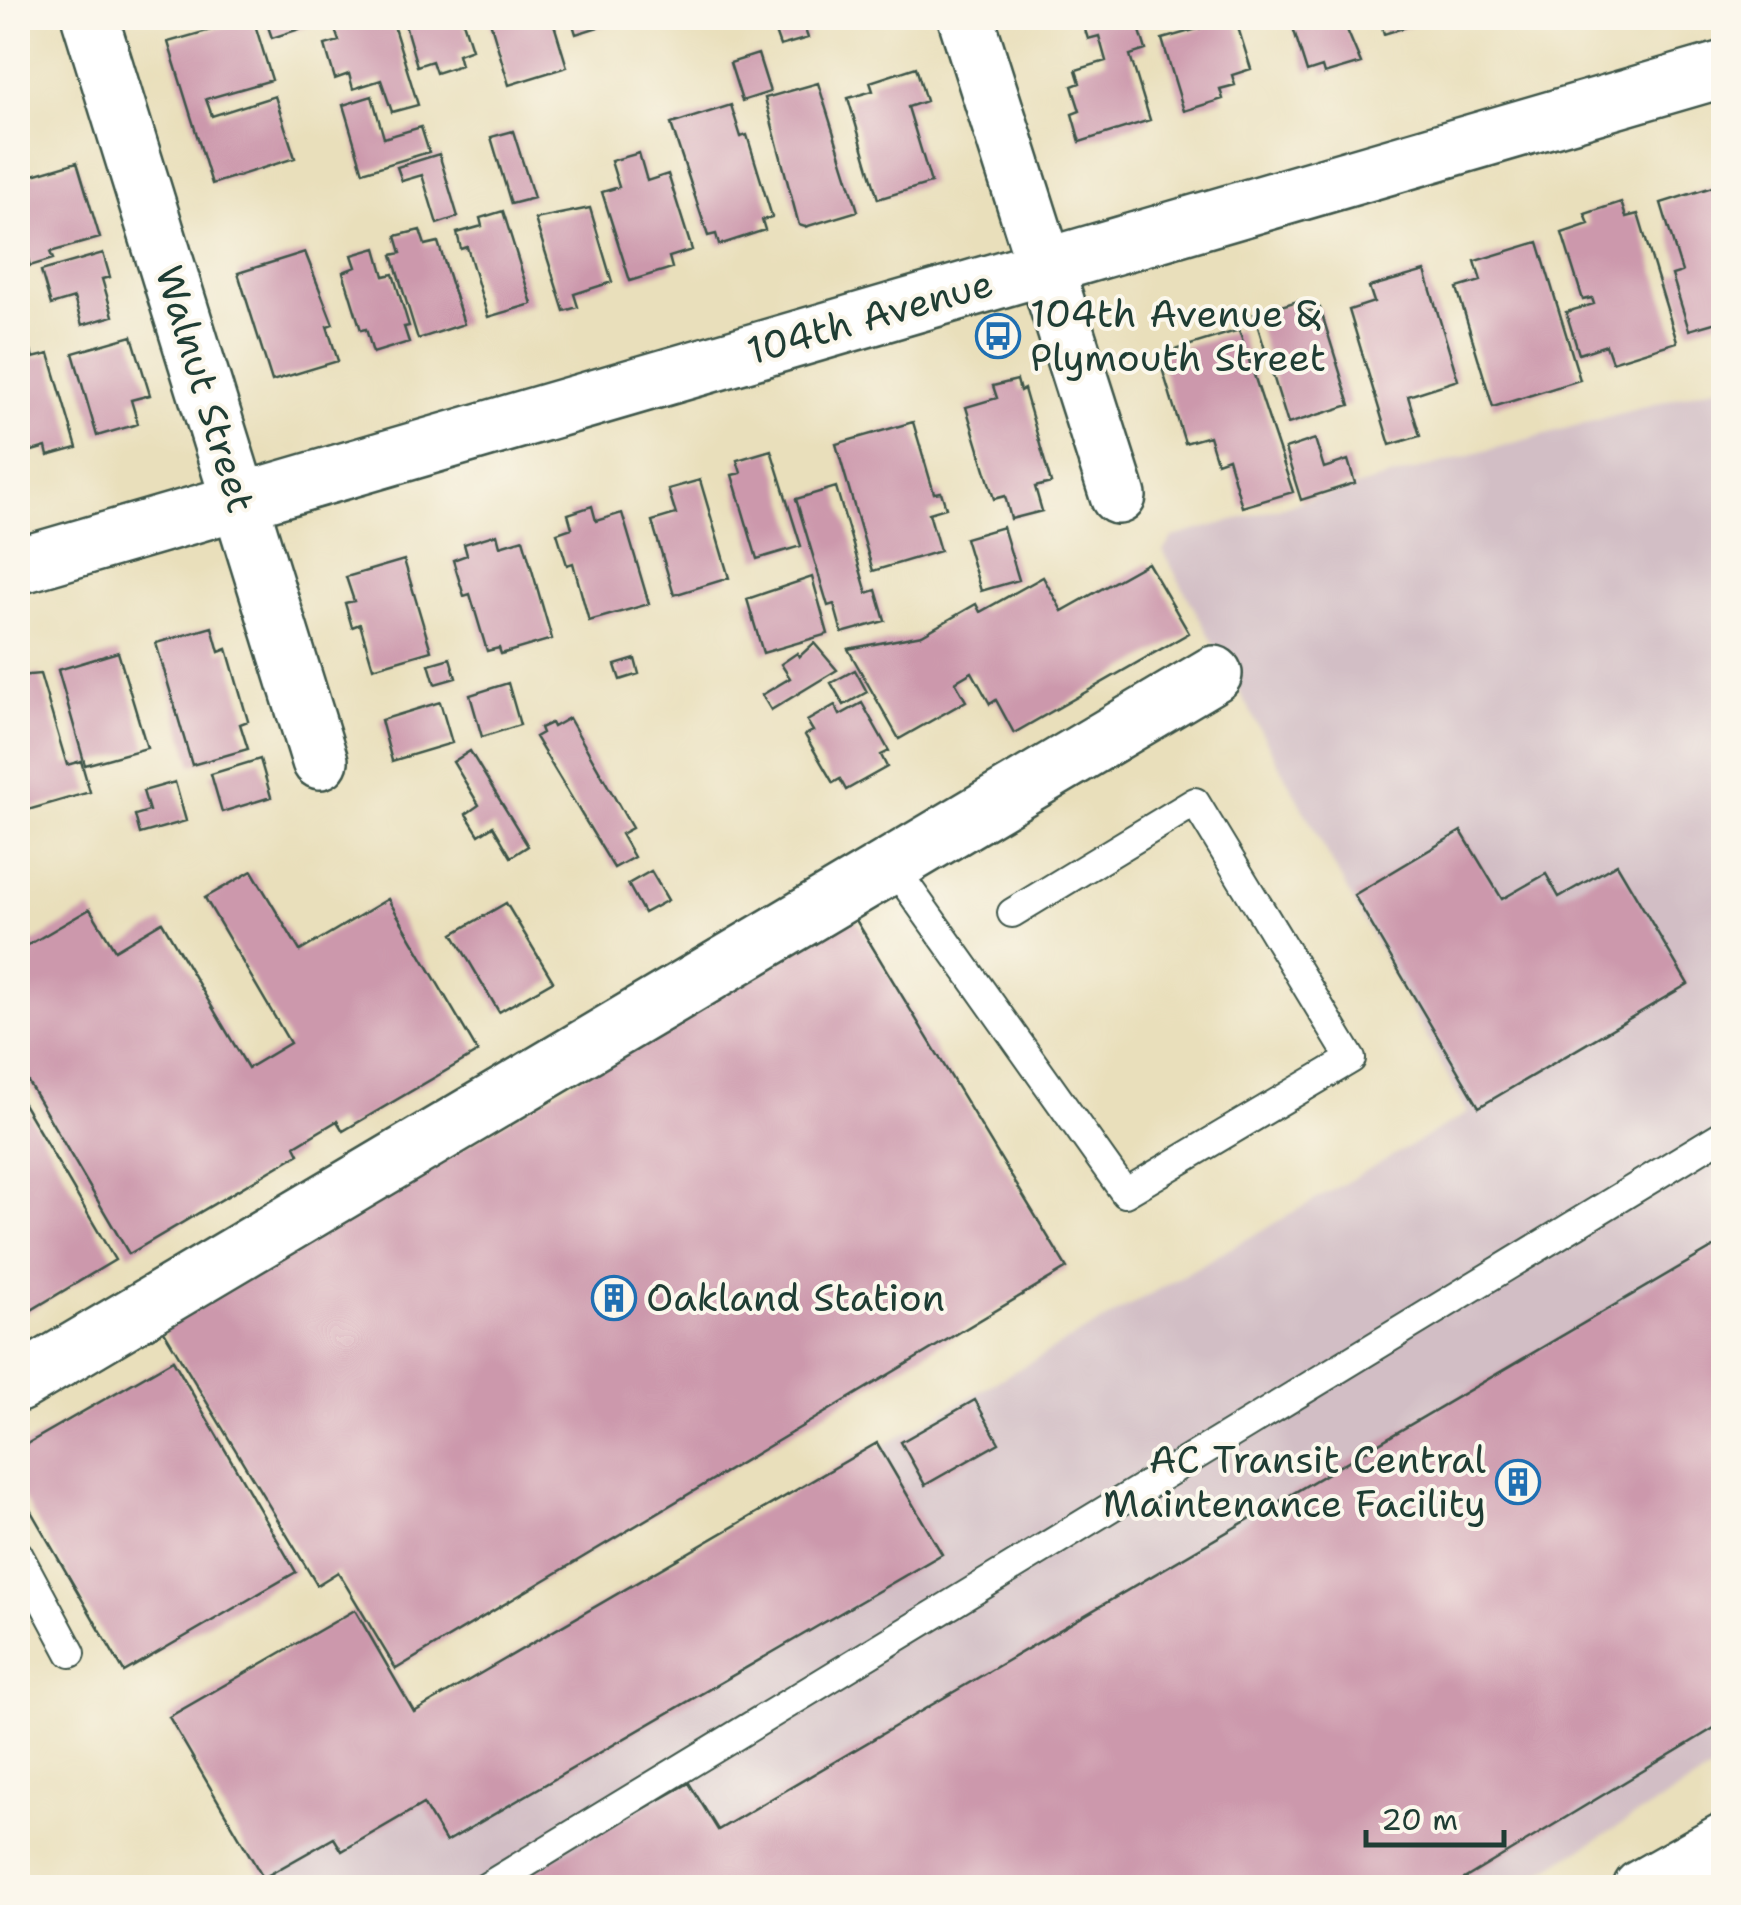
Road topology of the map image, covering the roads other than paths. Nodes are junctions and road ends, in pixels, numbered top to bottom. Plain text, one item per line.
1 (90, 18) edge
2 (966, 18) edge
3 (1724, 69) edge
4 (1046, 267) junction
5 (1118, 496) dead end
6 (239, 501) junction
7 (18, 566) edge
8 (1214, 674) dead end
9 (320, 761) dead end
10 (892, 864) junction
11 (1012, 913) dead end
12 (1724, 1134) edge
13 (18, 1384) edge
14 (18, 1554) edge
15 (71, 1652) dead end
16 (1724, 1841) edge
17 (485, 1888) edge
18 (1641, 1888) edge

1 - 6 street, Walnut Street
2 - 4 street
3 - 4 street, 104th Avenue
4 - 5 street
4 - 6 street, 104th Avenue
6 - 7 street, 104th Avenue
6 - 9 street, Walnut Street
8 - 10 street
10 - 11 lane
10 - 13 street
12 - 17 lane
14 - 15 lane
16 - 18 street

